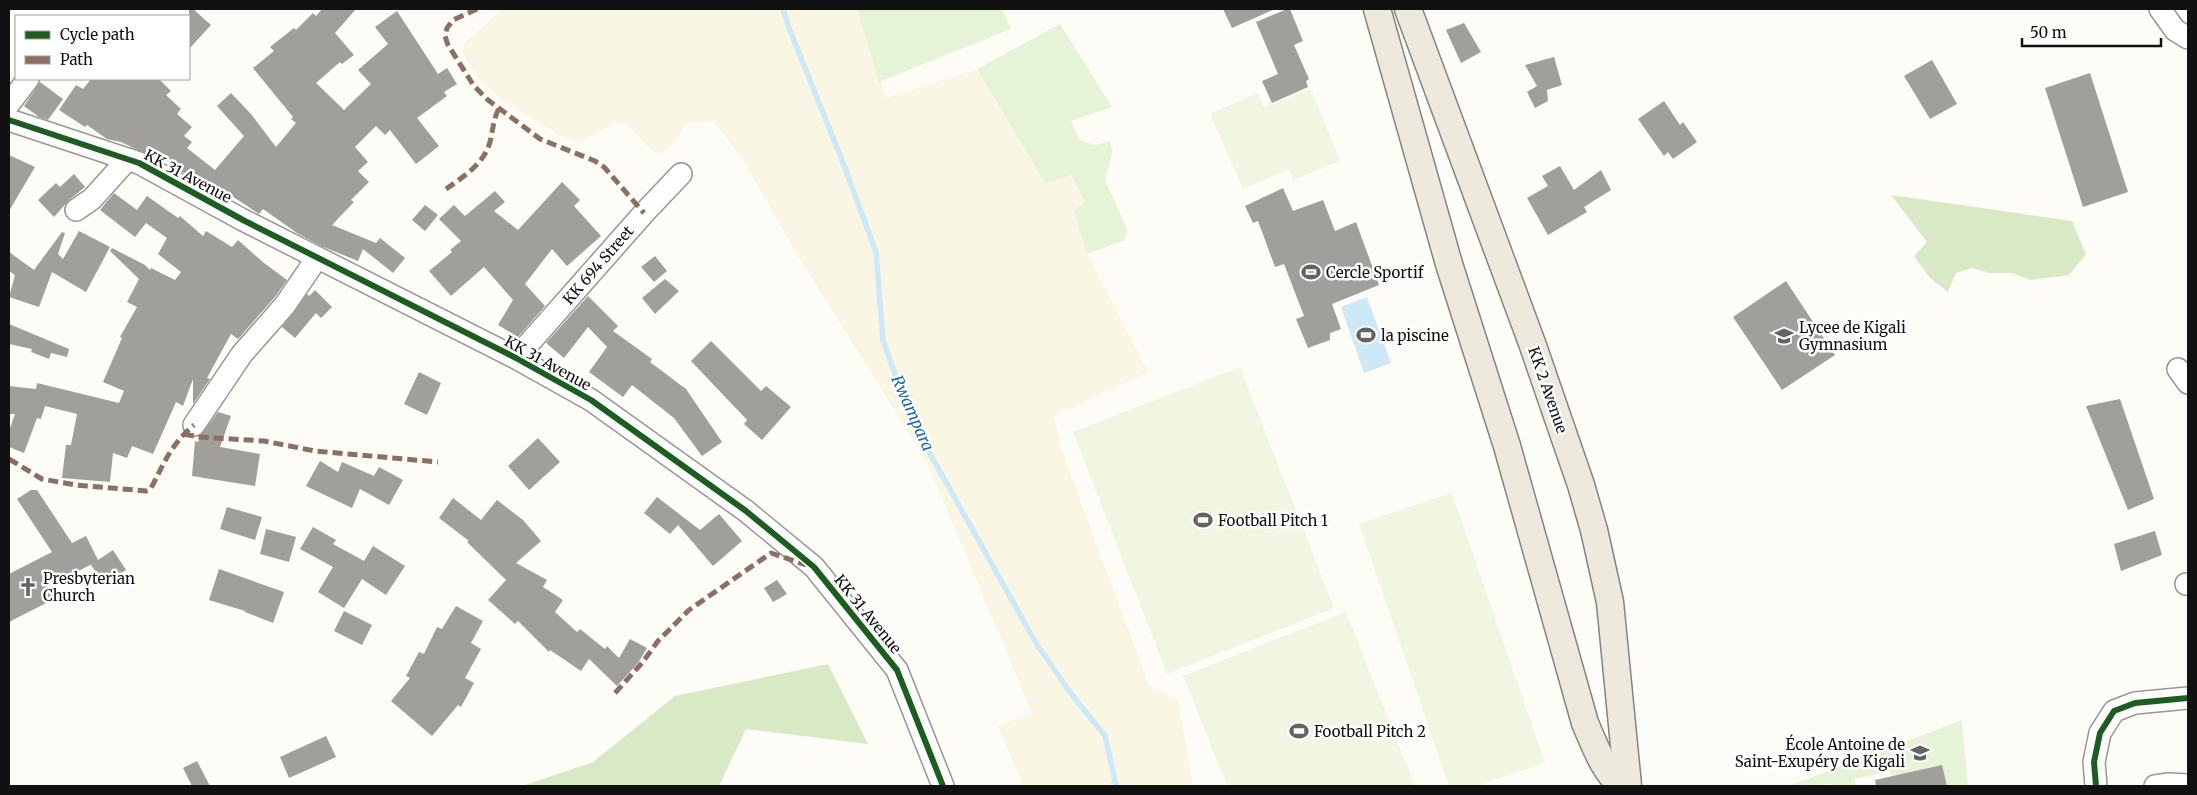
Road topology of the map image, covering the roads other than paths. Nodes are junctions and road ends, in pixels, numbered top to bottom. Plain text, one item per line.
1 (1377, 9) edge
2 (1408, 9) edge
3 (2160, 9) edge
4 (2188, 38) edge
5 (27, 80) edge
6 (9, 104) edge
7 (9, 120) edge
8 (128, 159) junction
9 (681, 174) dead end
10 (76, 210) dead end
11 (317, 258) junction
12 (516, 358) junction
13 (194, 425) dead end
14 (2188, 698) edge
15 (2188, 785) edge
16 (943, 786) edge
17 (1622, 786) edge
18 (1628, 786) edge
19 (2096, 786) edge
20 (2156, 786) edge

1 - 17 main road
2 - 18 main road, KK 2 Avenue
3 - 4 street
5 - 6 street
7 - 8 street, KK 31 Avenue
8 - 10 street
8 - 11 street, KK 31 Avenue
9 - 12 street, KK 694 Street
11 - 12 street, KK 31 Avenue
11 - 13 street
12 - 16 street, KK 31 Avenue
14 - 19 street
15 - 20 street

